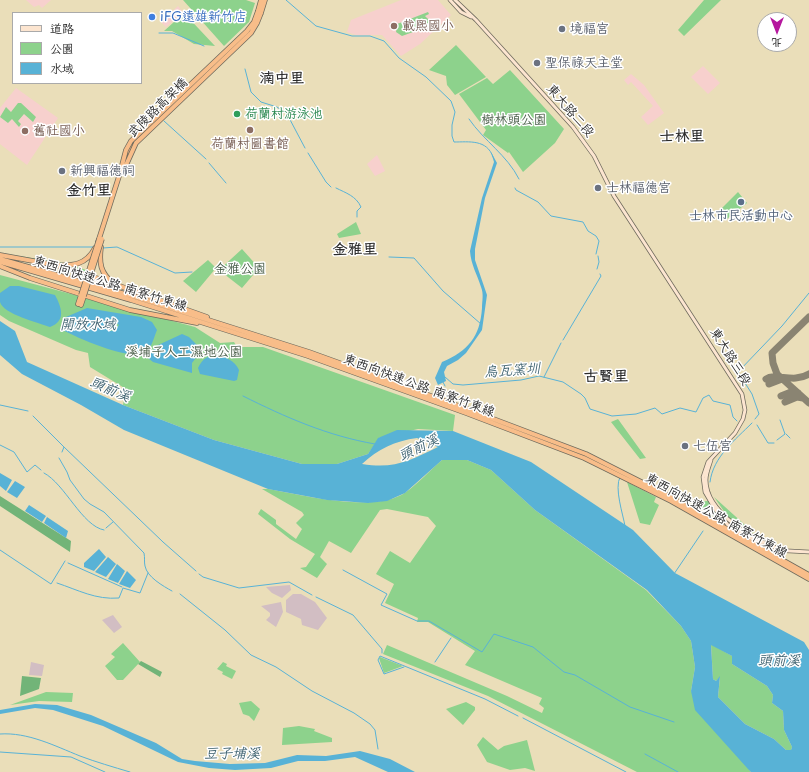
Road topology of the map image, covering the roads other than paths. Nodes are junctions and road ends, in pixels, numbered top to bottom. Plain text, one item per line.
1 (260, 0) edge
2 (264, 0) edge
3 (450, 0) edge
4 (455, 0) edge
5 (259, 12) junction
6 (476, 20) junction
7 (218, 54) dead end
8 (224, 60) dead end
9 (212, 66) junction
10 (121, 173) junction
11 (101, 239) junction
12 (0, 255) edge
13 (0, 259) edge
14 (0, 262) edge
15 (55, 265) junction
16 (0, 266) edge
17 (660, 266) joint
18 (89, 276) junction
19 (62, 278) junction
20 (121, 286) junction
21 (82, 295) junction
22 (79, 305) dead end
23 (217, 325) junction
24 (671, 499) junction
25 (809, 552) edge
26 (809, 575) edge
27 (809, 579) edge

1 - 5 highway, 武陵路高架橋
2 - 5 highway, 武陵路高架橋
3 - 6 main road, 東大路二段
4 - 6 main road, 東大路二段
5 - 10 highway, 武陵路高架橋, bridge
6 - 17 main road, 東大路二段
7 - 9 highway
8 - 9 highway
9 - 10 highway, bridge
10 - 11 highway, 武陵路高架橋
11 - 15 highway, bridge
11 - 18 highway, 武陵路高架橋, bridge
11 - 20 highway, bridge
12 - 15 highway
13 - 19 highway, 東西向快速公路 南寮竹東線
14 - 19 highway, 東西向快速公路 南寮竹東線
15 - 18 highway
16 - 21 highway
17 - 25 main road, 東大路三段
18 - 20 highway
18 - 21 highway, 武陵路高架橋, bridge
19 - 23 highway, 東西向快速公路 南寮竹東線
20 - 23 highway
21 - 22 highway, 武陵路高架橋
21 - 23 highway
23 - 24 highway, 東西向快速公路 南寮竹東線
24 - 26 highway, 東西向快速公路 南寮竹東線
24 - 27 highway, 東西向快速公路 南寮竹東線

